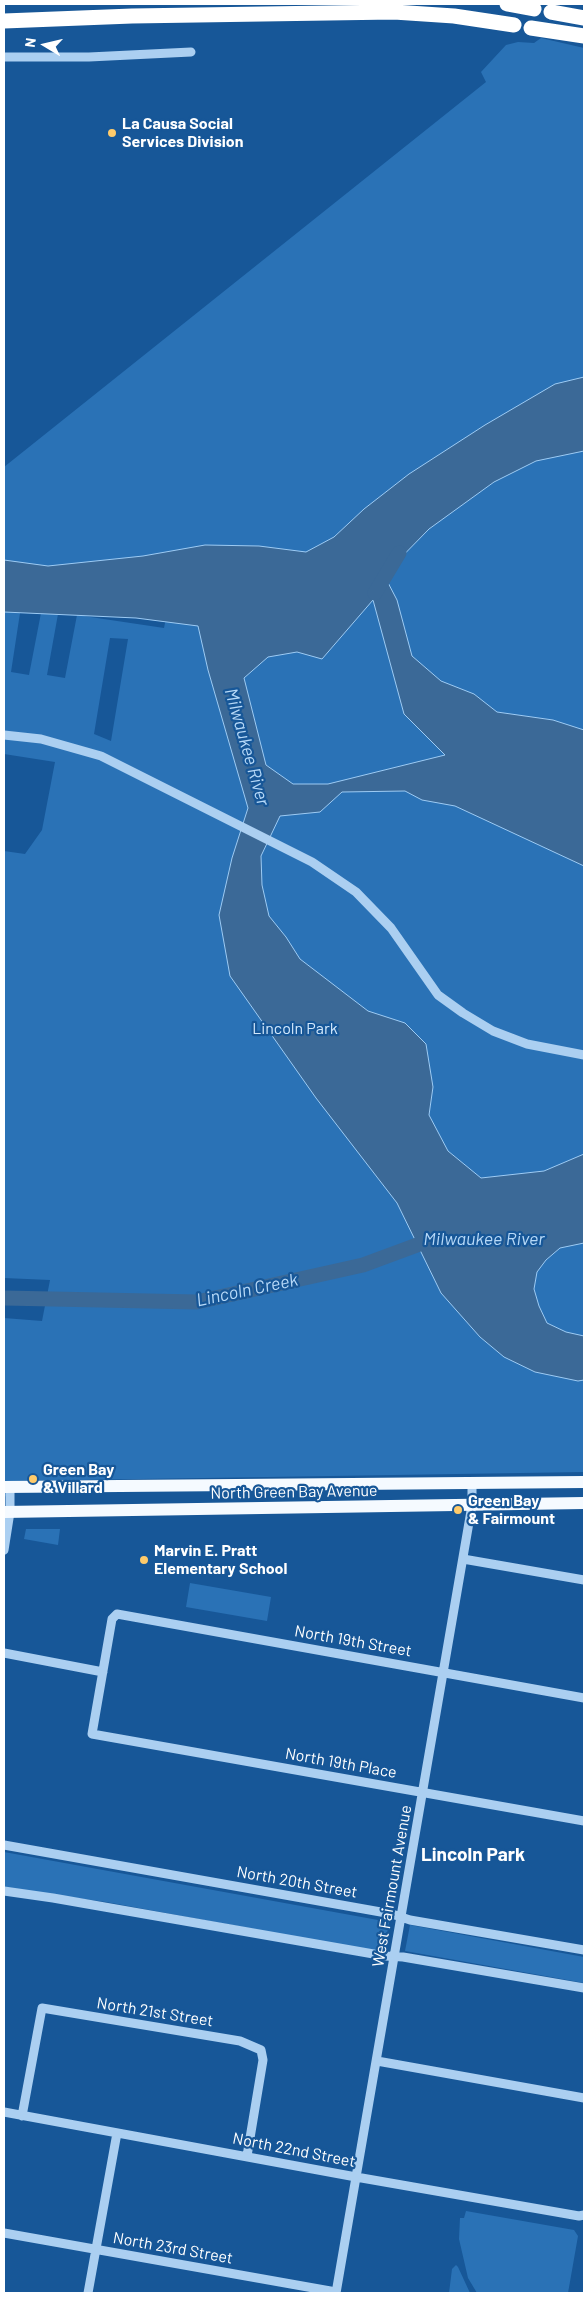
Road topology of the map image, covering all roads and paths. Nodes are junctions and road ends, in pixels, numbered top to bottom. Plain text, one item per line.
1 (507, 4) edge
2 (534, 9) dead end
3 (550, 12) dead end
4 (584, 18) edge
5 (4, 21) edge
6 (514, 25) dead end
7 (531, 28) dead end
8 (584, 36) edge
9 (191, 52) dead end
10 (4, 57) edge
11 (4, 734) edge
12 (584, 1055) edge
13 (584, 1482) edge
14 (472, 1484) junction
15 (7, 1486) edge
16 (584, 1503) edge
17 (472, 1505) junction
18 (7, 1512) edge
19 (4, 1550) edge
20 (463, 1559) junction
21 (584, 1580) edge
22 (4, 1653) edge
23 (103, 1672) junction
24 (443, 1673) junction
25 (584, 1698) edge
26 (423, 1792) junction
27 (584, 1821) edge
28 (4, 1845) edge
29 (4, 1892) edge
30 (402, 1918) junction
31 (584, 1950) edge
32 (395, 1956) junction
33 (584, 1988) edge
34 (377, 2060) junction
35 (584, 2098) edge
36 (4, 2112) edge
37 (22, 2116) junction
38 (117, 2133) junction
39 (247, 2156) junction
40 (356, 2177) junction
41 (582, 2216) edge
42 (4, 2232) edge
43 (96, 2249) junction
44 (88, 2293) edge
45 (336, 2293) edge

1 - 2 highway
3 - 4 highway
5 - 6 highway
7 - 8 highway
9 - 10 street
11 - 12 street
13 - 14 main road, North Green Bay Avenue
14 - 15 main road, North Green Bay Avenue
14 - 17 street, West Fairmount Avenue
15 - 18 street
16 - 17 main road, North Green Bay Avenue
17 - 18 main road, North Green Bay Avenue
17 - 20 street, West Fairmount Avenue
18 - 19 street
20 - 21 street
20 - 24 street, West Fairmount Avenue
22 - 23 street
23 - 24 street, North 19th Street
23 - 26 street, North 19th Place
24 - 25 street, North 19th Street
24 - 26 street, West Fairmount Avenue
26 - 27 street, North 19th Place
26 - 30 street, West Fairmount Avenue
28 - 30 street, North 20th Street
29 - 32 street
30 - 31 street, North 20th Street
30 - 32 street, West Fairmount Avenue
32 - 33 street
32 - 34 street, West Fairmount Avenue
34 - 35 street
34 - 40 street, West Fairmount Avenue
36 - 37 street, North 22nd Street
37 - 38 street, North 22nd Street
37 - 39 street, North 21st Street
38 - 39 street, North 22nd Street
38 - 43 street
39 - 40 street, North 22nd Street
40 - 41 street, North 22nd Street
40 - 45 street, West Fairmount Avenue
42 - 43 street, North 23rd Street
43 - 44 street
43 - 45 street, North 23rd Street

